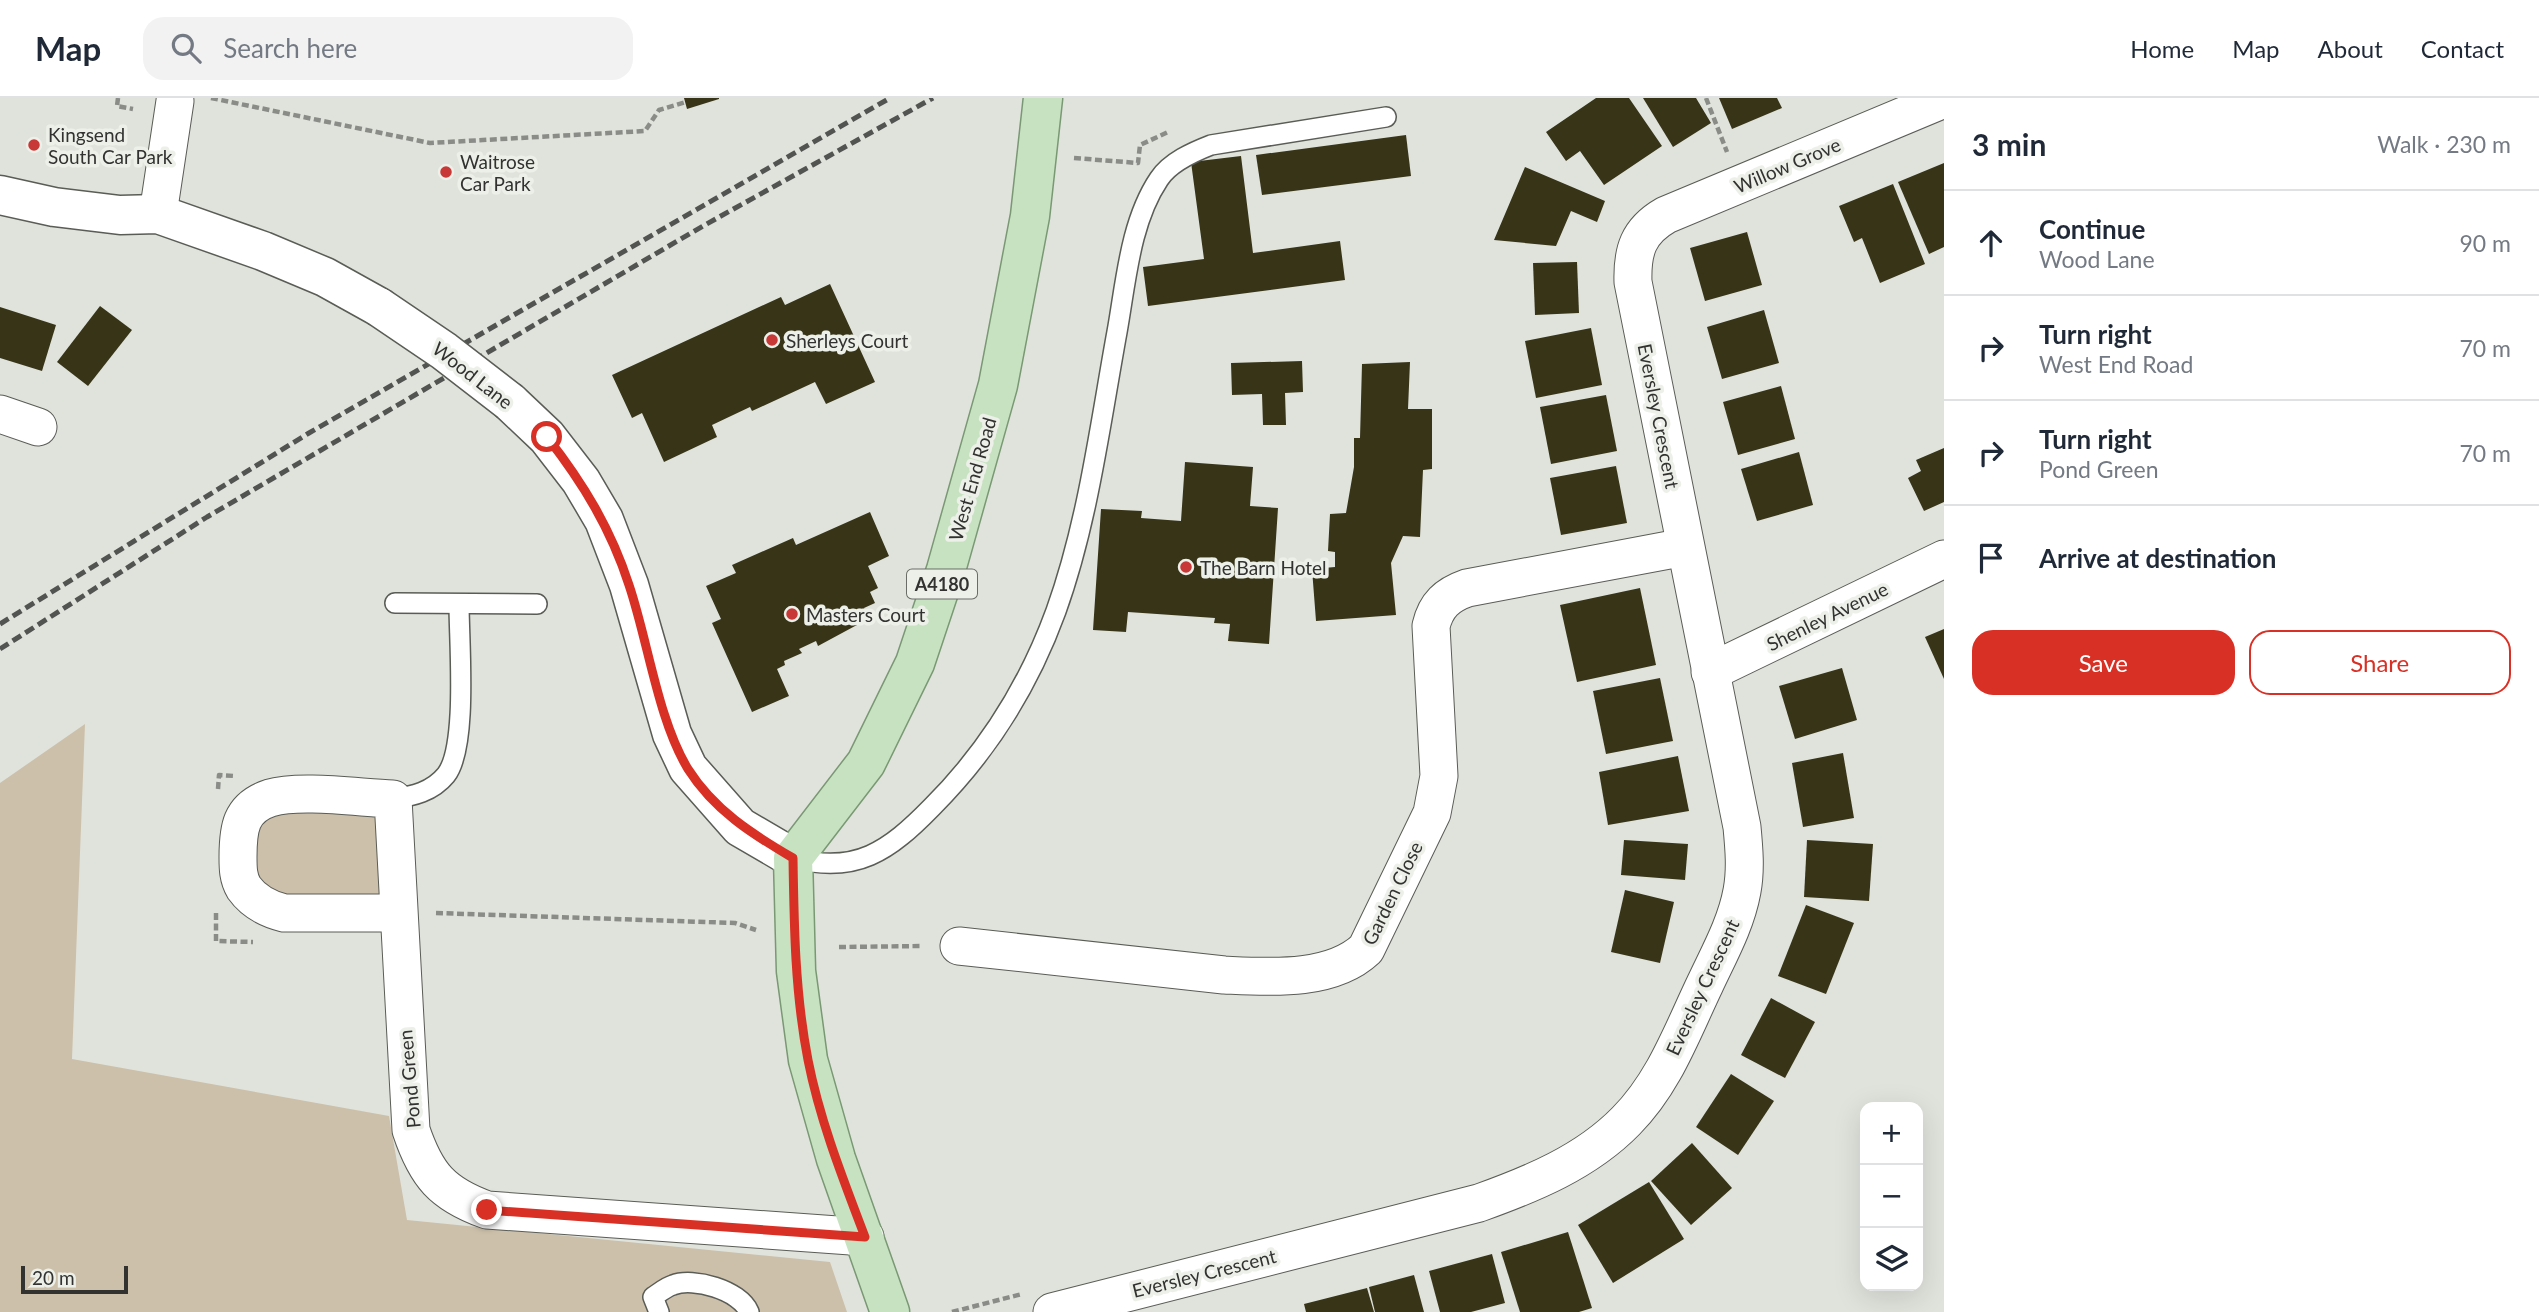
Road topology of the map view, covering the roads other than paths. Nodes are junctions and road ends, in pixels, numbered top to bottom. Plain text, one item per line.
1 (1043, 98) edge
2 (192, 99) edge
3 (1944, 99) edge
4 (1386, 117) dead end
5 (0, 195) edge
6 (158, 214) junction
7 (1637, 242) joint
8 (0, 414) edge
9 (38, 427) dead end
10 (1685, 547) junction
11 (1944, 559) edge
12 (394, 603) dead end
13 (459, 604) junction
14 (537, 604) dead end
15 (1710, 672) junction
16 (393, 800) junction
17 (793, 858) junction
18 (398, 912) junction
19 (959, 946) road end
20 (865, 1237) junction
21 (1042, 1302) edge
22 (659, 1312) edge
23 (749, 1312) edge
24 (890, 1312) edge

1 - 17 main road, West End Road / A4180
2 - 6 street
3 - 7 street, Willow Grove
4 - 17 lane
5 - 6 street, Wood Lane
6 - 17 street, Wood Lane, bridge
7 - 10 street, Eversley Crescent
8 - 9 street
10 - 15 street, Eversley Crescent
10 - 19 street, Garden Close
11 - 15 street, Shenley Avenue
12 - 13 lane
13 - 14 lane
13 - 16 lane
15 - 21 street, Eversley Crescent
16 - 18 street, Pond Green
16 - 18 street
17 - 20 main road
18 - 20 street, Pond Green
20 - 24 main road
22 - 23 lane

